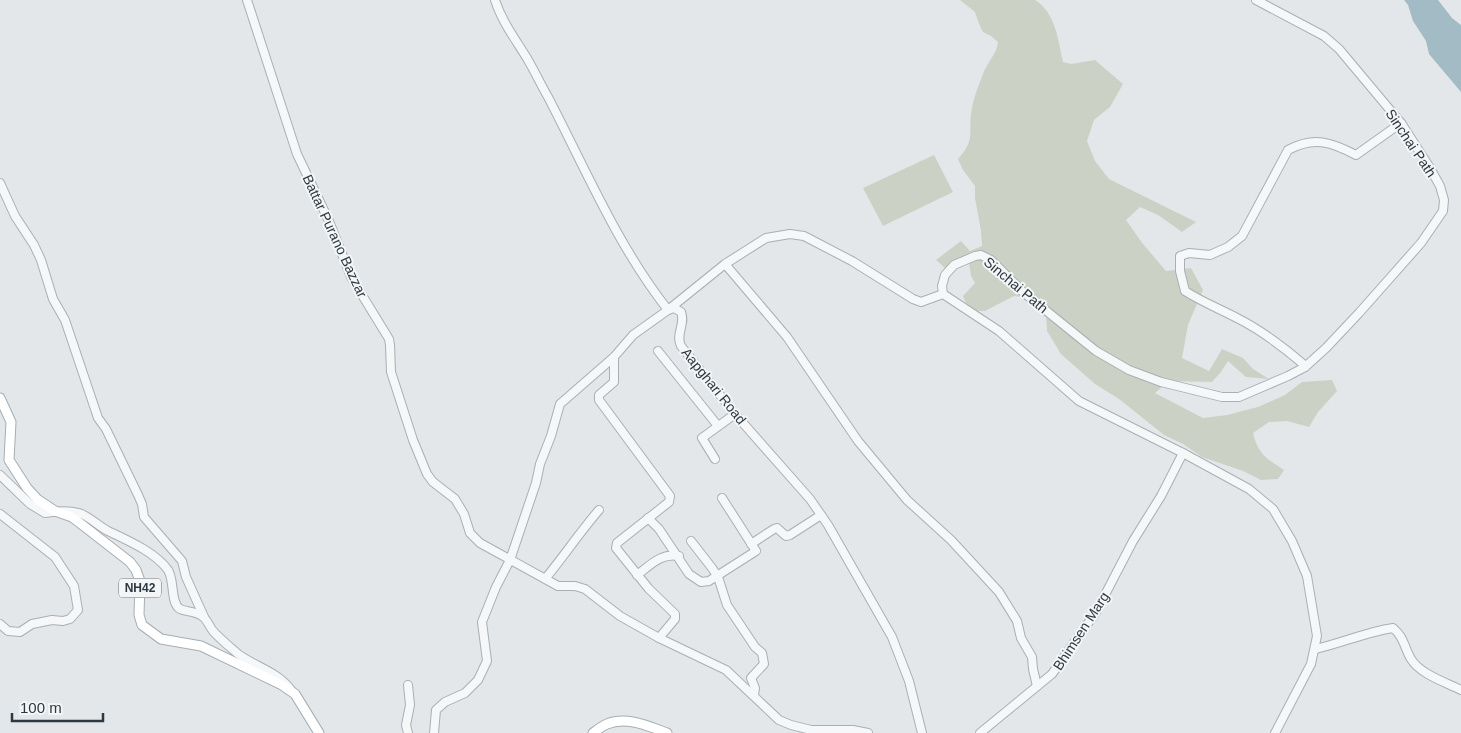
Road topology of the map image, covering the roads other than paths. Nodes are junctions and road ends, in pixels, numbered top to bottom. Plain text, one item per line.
1 (247, 0) edge
2 (495, 0) edge
3 (1256, 0) edge
4 (1401, 124) junction
5 (0, 183) edge
6 (725, 264) junction
7 (943, 294) junction
8 (668, 310) junction
9 (658, 351) dead end
10 (614, 357) junction
11 (1304, 367) junction
12 (0, 398) edge
13 (735, 414) junction
14 (718, 426) junction
15 (1182, 453) junction
16 (715, 459) dead end
17 (0, 475) edge
18 (722, 498) dead end
19 (599, 510) dead end
20 (55, 511) junction
21 (0, 514) edge
22 (821, 515) junction
23 (648, 518) junction
24 (691, 541) dead end
25 (751, 544) junction
26 (679, 556) junction
27 (510, 560) junction
28 (637, 575) junction
29 (718, 577) junction
30 (545, 579) junction
31 (204, 617) junction
32 (0, 624) edge
33 (658, 638) junction
34 (1315, 649) junction
35 (408, 685) dead end
36 (1037, 686) junction
37 (1461, 690) edge
38 (294, 694) junction
39 (754, 695) junction
40 (984, 732) edge
41 (319, 733) edge
42 (408, 733) edge
43 (434, 733) edge
44 (593, 733) edge
45 (667, 733) edge
46 (868, 733) edge
47 (922, 733) edge
48 (1275, 733) edge

1 - 27 street, Battar Purano Bazzar
2 - 8 street
3 - 4 street, Sinchai Path
4 - 11 street, Sinchai Path
4 - 11 street
5 - 31 street
6 - 7 street
6 - 8 street
6 - 36 street
7 - 11 street, Sinchai Path
7 - 15 street
8 - 10 street
8 - 13 street, Aapghari Road
9 - 14 street
10 - 23 street
10 - 27 street
12 - 20 main road, NH42
13 - 14 street
13 - 22 street, Aapghari Road
14 - 16 street
15 - 34 street
15 - 36 street, Bhimsen Marg
17 - 20 street
18 - 25 street
19 - 30 street
20 - 31 street
20 - 38 main road, NH42
21 - 32 street
22 - 25 street
22 - 47 street, Aapghari Road
23 - 26 street
23 - 28 street
24 - 29 street
25 - 29 street
26 - 28 street
26 - 29 street
27 - 30 street, Battar Purano Bazzar
27 - 43 street
28 - 33 street
29 - 39 street
30 - 33 street, Battar Purano Bazzar
31 - 38 street
33 - 39 street, Battar Purano Bazzar
34 - 37 street
34 - 48 street
35 - 42 street
36 - 40 street, Bhimsen Marg
38 - 41 main road, NH42
39 - 46 street, Battar Purano Bazzar
44 - 45 main road

